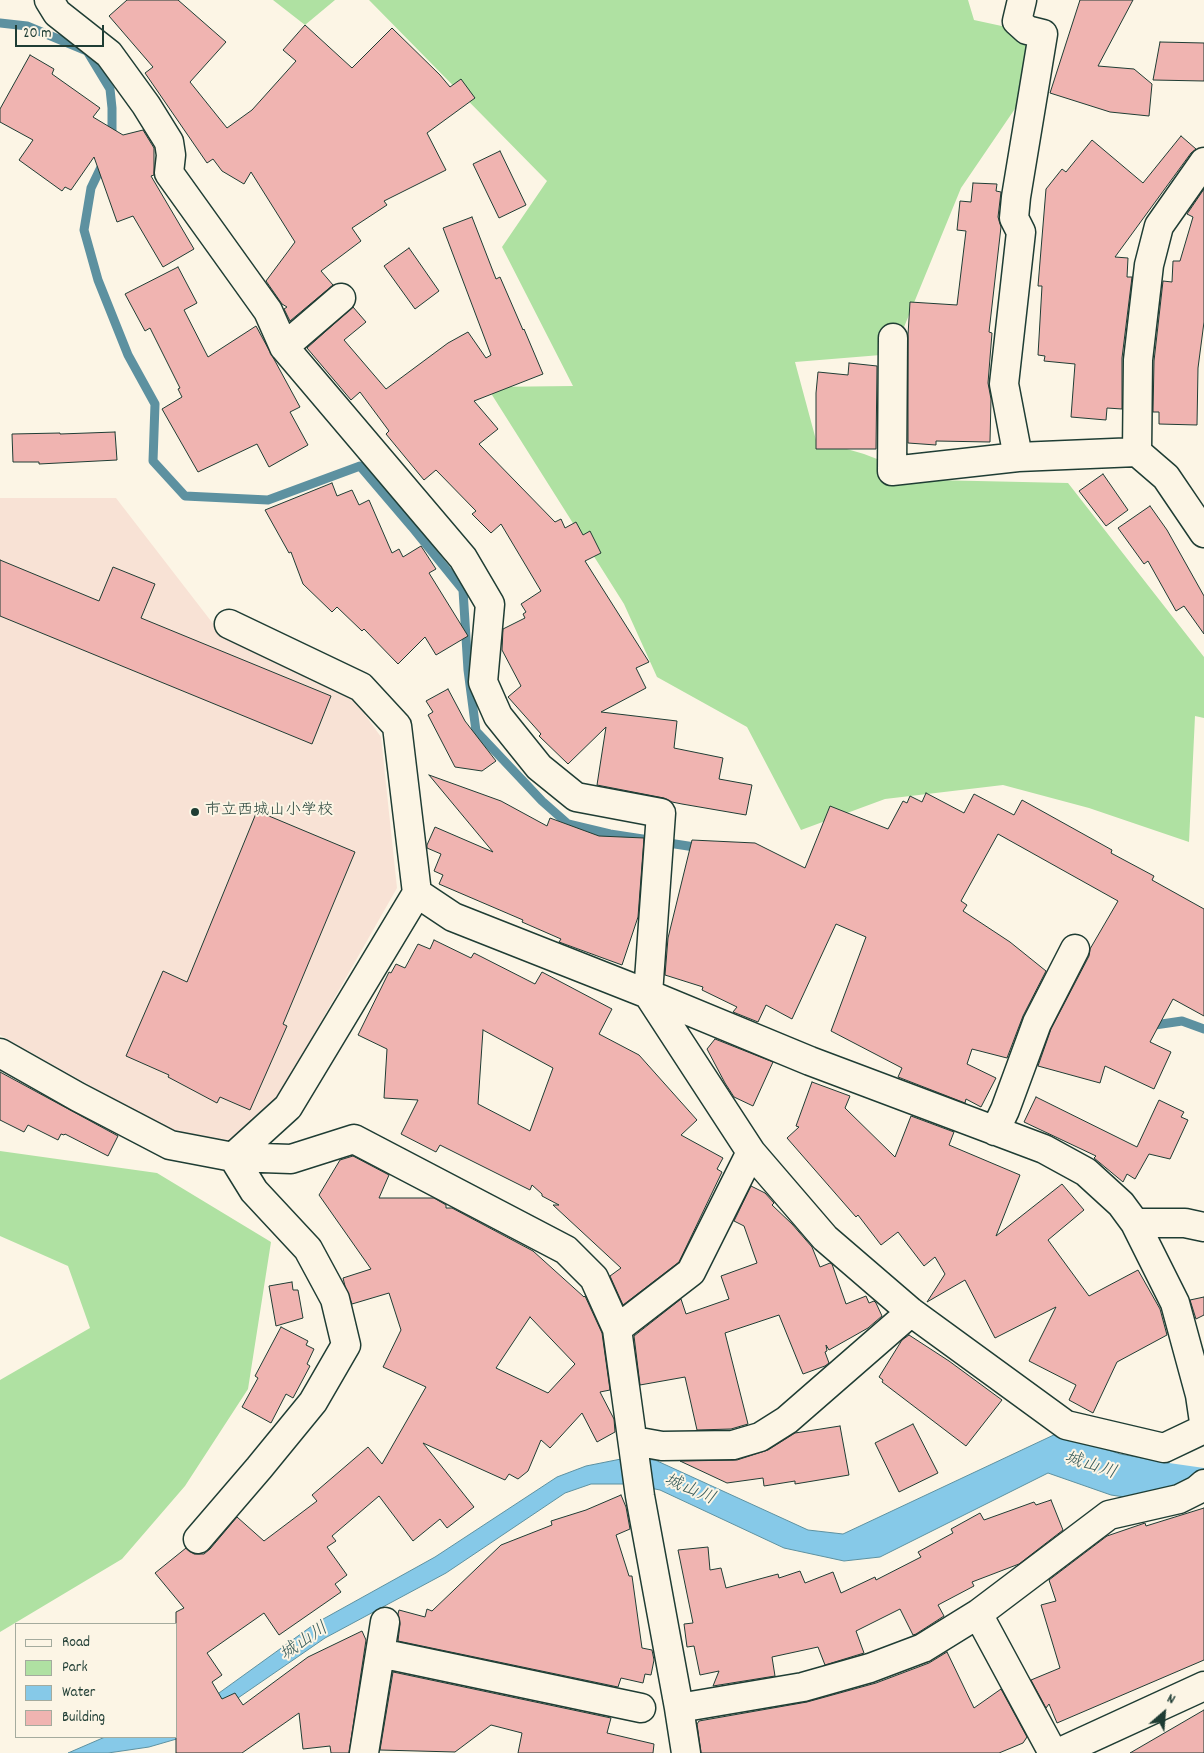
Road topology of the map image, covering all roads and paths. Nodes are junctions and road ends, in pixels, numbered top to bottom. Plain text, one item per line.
1 (49, 0) edge
2 (1022, 0) edge
3 (1204, 162) edge
4 (341, 298) dead end
5 (893, 338) dead end
6 (284, 347) junction
7 (1137, 452) junction
8 (1018, 457) junction
9 (1204, 533) edge
10 (229, 624) dead end
11 (417, 893) junction
12 (1075, 949) dead end
13 (648, 994) junction
14 (0, 1053) edge
15 (995, 1131) junction
16 (751, 1152) junction
17 (233, 1157) junction
18 (1135, 1223) junction
19 (1204, 1227) edge
20 (911, 1312) junction
21 (618, 1329) junction
22 (1204, 1422) edge
23 (1204, 1429) edge
24 (634, 1446) junction
25 (1204, 1484) edge
26 (198, 1539) dead end
27 (978, 1614) junction
28 (385, 1622) dead end
29 (380, 1653) junction
30 (1204, 1686) edge
31 (640, 1708) dead end
32 (679, 1708) junction
33 (364, 1753) edge
34 (686, 1753) edge
35 (1053, 1753) edge
36 (1058, 1753) edge

1 - 6 street
2 - 8 street
3 - 7 street
4 - 6 street
5 - 8 street
6 - 13 street
7 - 8 street
7 - 9 street
10 - 11 street
11 - 13 street
11 - 17 street
12 - 15 street
13 - 15 street
13 - 16 street
14 - 17 street
15 - 18 street
16 - 20 street
16 - 21 street
17 - 21 street
17 - 26 street
18 - 19 street
18 - 22 street
20 - 23 street
20 - 24 street
21 - 24 street
24 - 32 street
25 - 27 street
27 - 32 street
27 - 35 street
28 - 29 street
29 - 31 street
29 - 33 street
30 - 36 street
32 - 34 street

